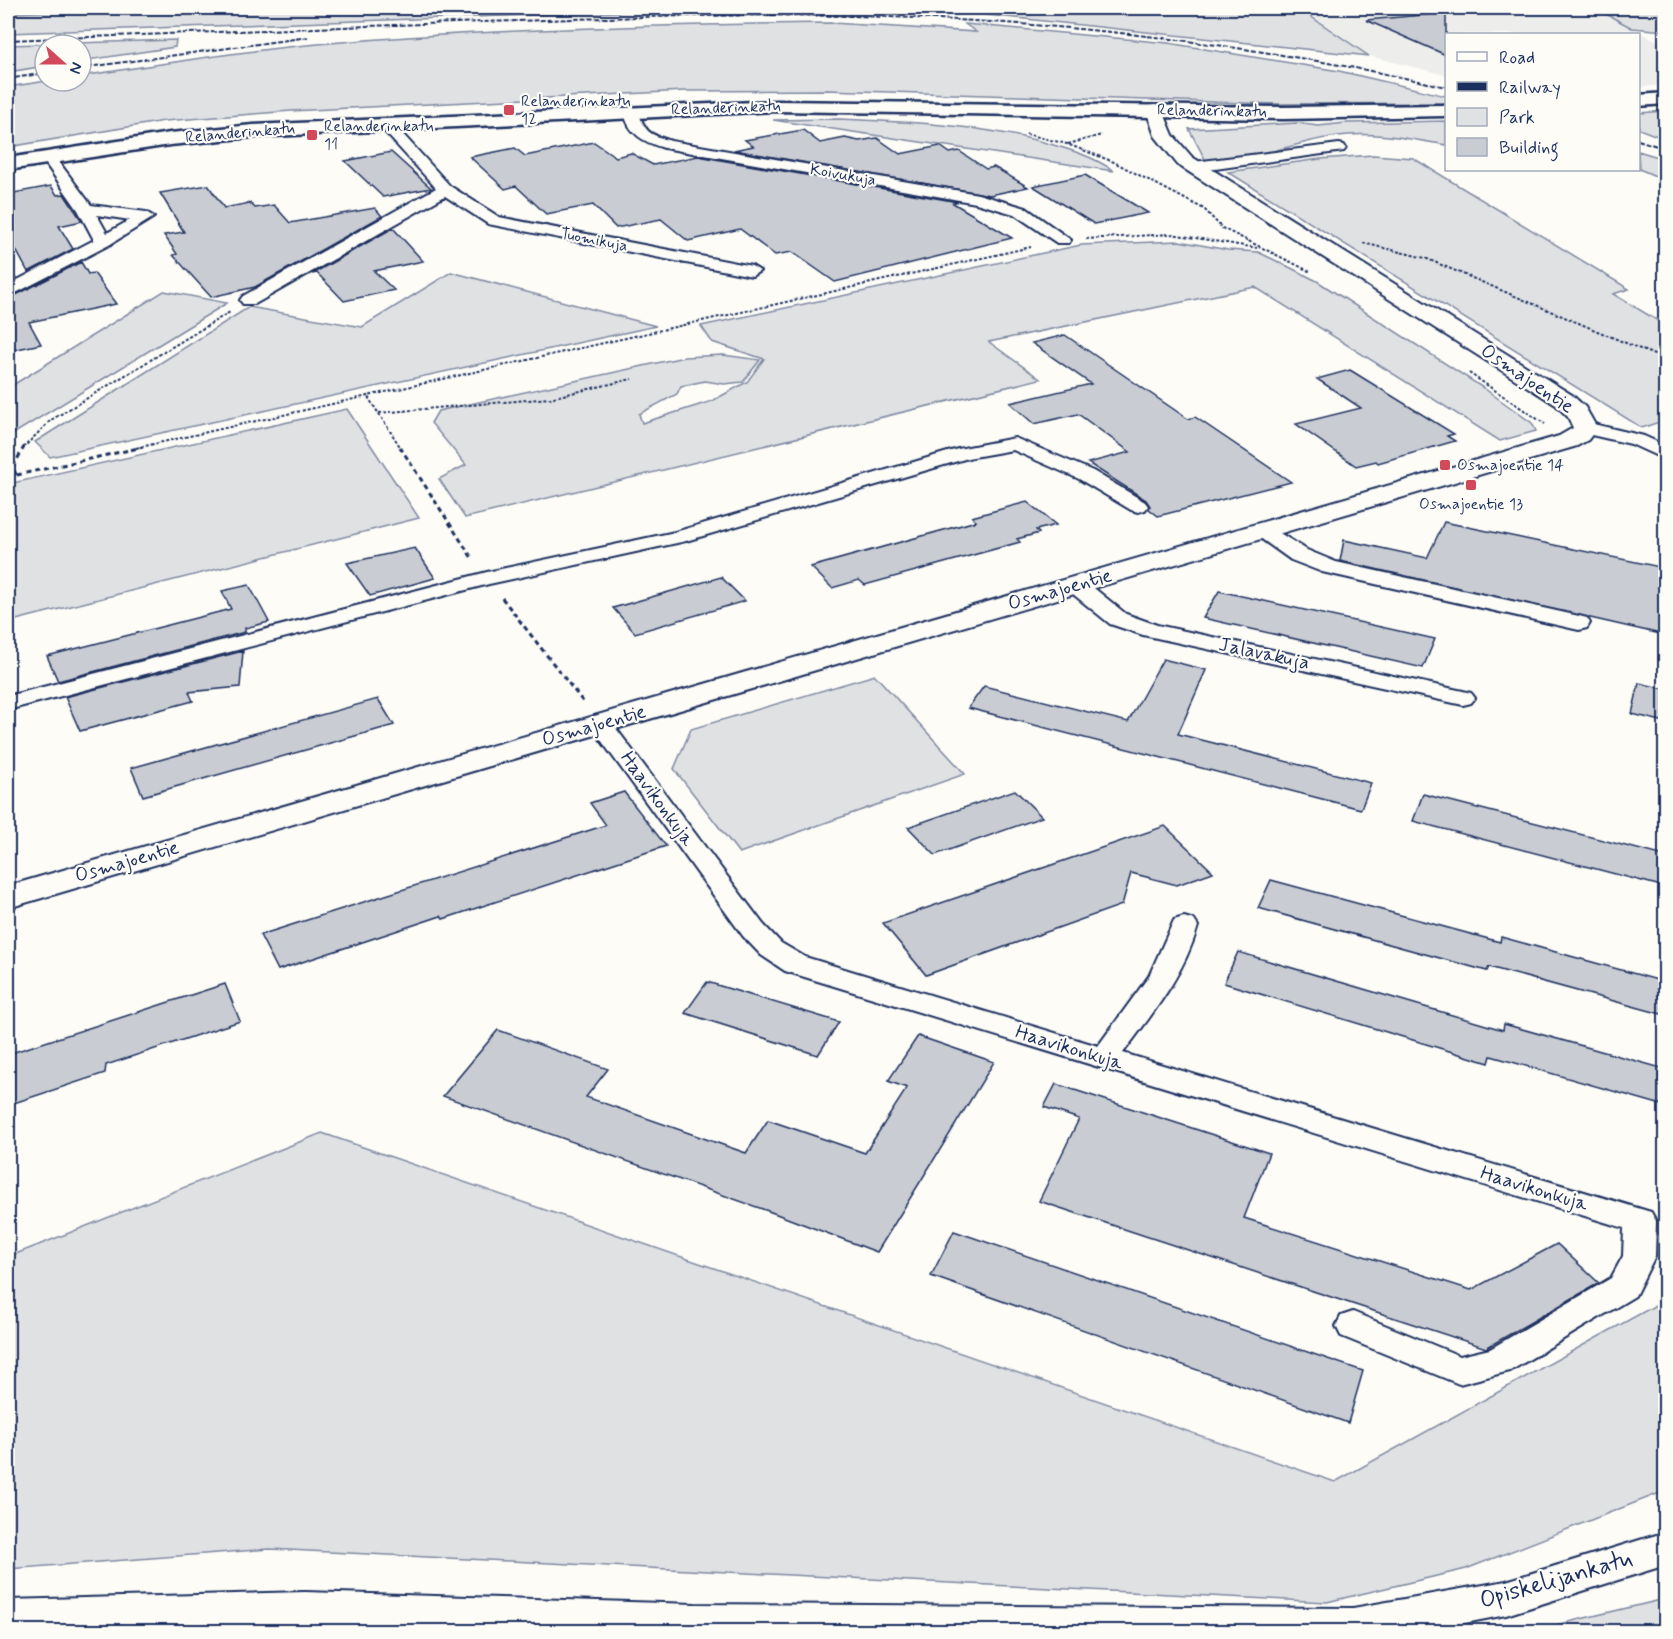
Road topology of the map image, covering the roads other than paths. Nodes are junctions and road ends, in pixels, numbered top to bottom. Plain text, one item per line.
1 (1665, 98) edge
2 (1640, 100) edge
3 (1155, 110) junction
4 (1445, 111) edge
5 (631, 112) junction
6 (388, 123) junction
7 (1339, 148) dead end
8 (48, 157) junction
9 (8, 164) edge
10 (1194, 167) junction
11 (444, 189) junction
12 (86, 209) junction
13 (1063, 240) road end
14 (103, 242) junction
15 (752, 271) dead end
16 (8, 292) edge
17 (249, 300) road end
18 (1586, 428) junction
19 (1665, 454) edge
20 (1138, 506) dead end
21 (1263, 531) junction
22 (505, 564) dead end
23 (487, 578) junction
24 (1076, 585) junction
25 (1579, 623) dead end
26 (1463, 698) dead end
27 (8, 703) edge
28 (602, 724) junction
29 (8, 897) edge
30 (1184, 926) dead end
31 (1104, 1058) junction
32 (1353, 1326) dead end
33 (1665, 1548) edge
34 (8, 1618) edge

1 - 2 main road
3 - 4 main road, Relanderinkatu
3 - 5 main road, Relanderinkatu
3 - 10 street, Osmajoentie
5 - 6 main road, Relanderinkatu
5 - 13 street, Koivukuja
6 - 8 main road, Relanderinkatu
6 - 11 street, Tuomikuja
7 - 10 street
8 - 9 main road, Relanderinkatu
8 - 12 street
10 - 18 street, Osmajoentie
11 - 15 street, Tuomikuja
11 - 17 street
12 - 14 street
12 - 14 street
14 - 16 street
18 - 19 street
18 - 21 street, Osmajoentie
20 - 23 street
21 - 24 street, Osmajoentie
21 - 25 street
22 - 23 street
23 - 27 street
24 - 26 street, Jalavakuja
24 - 28 street, Osmajoentie
28 - 29 street, Osmajoentie
28 - 31 street, Haavikonkuja
30 - 31 street
31 - 32 street, Haavikonkuja
33 - 34 street, Opiskelijankatu

